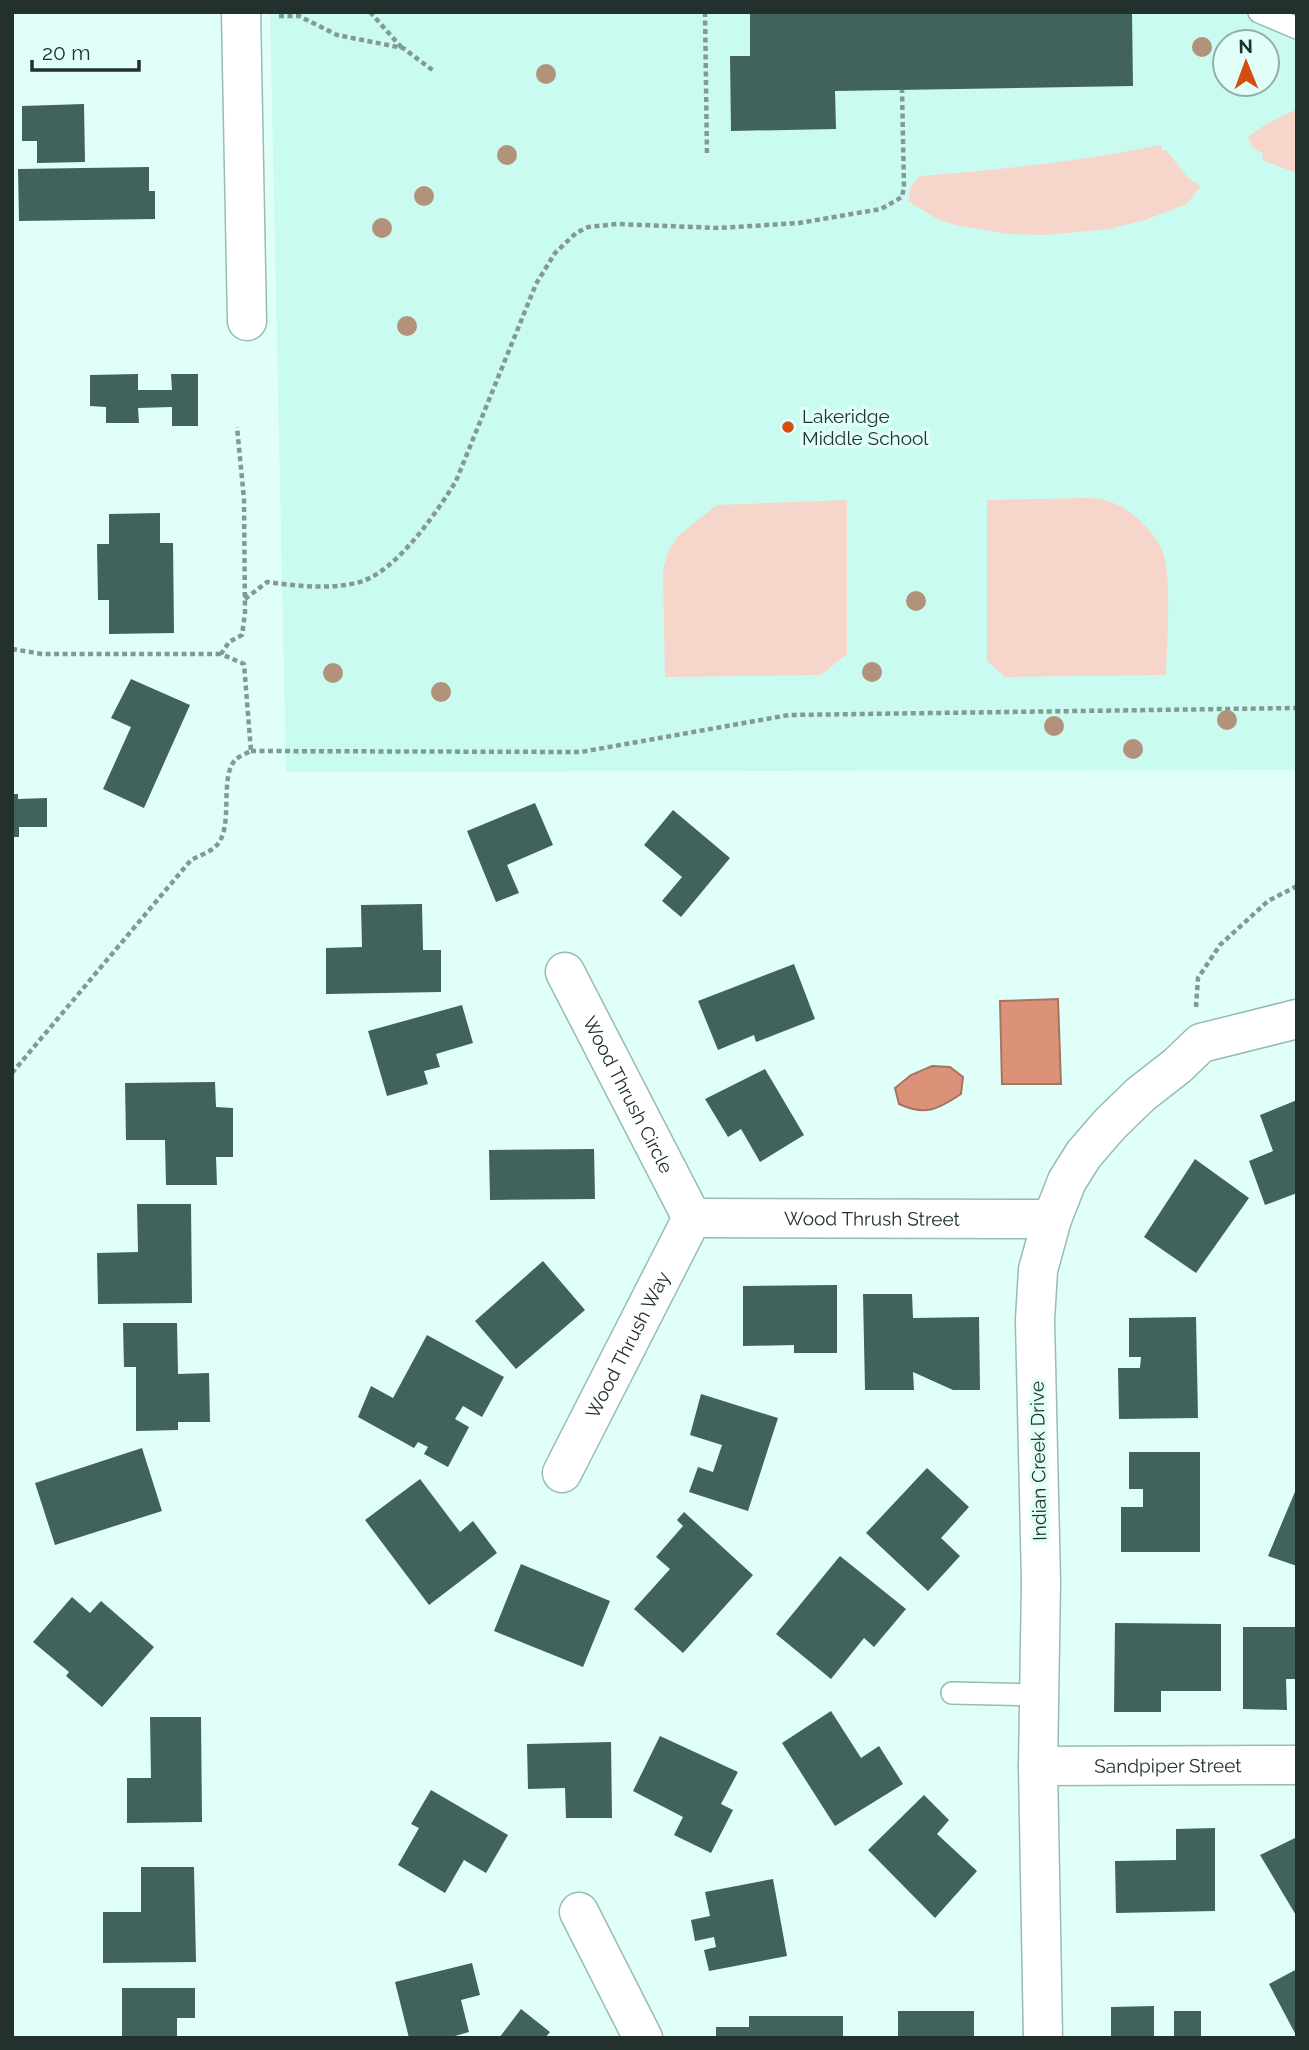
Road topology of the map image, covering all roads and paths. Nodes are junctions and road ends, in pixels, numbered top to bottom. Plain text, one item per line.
1 (370, 12) edge
2 (705, 12) edge
3 (1259, 12) edge
4 (241, 14) edge
5 (1297, 28) edge
6 (403, 48) junction
7 (435, 72) dead end
8 (902, 90) dead end
9 (707, 155) dead end
10 (247, 321) dead end
11 (237, 427) dead end
12 (244, 599) junction
13 (12, 649) edge
14 (221, 654) junction
15 (1297, 708) edge
16 (251, 751) junction
17 (1297, 886) edge
18 (565, 972) dead end
19 (1297, 1019) edge
20 (1202, 1043) junction
21 (12, 1073) edge
22 (692, 1218) junction
23 (1052, 1219) junction
24 (562, 1473) dead end
25 (952, 1693) dead end
26 (1039, 1695) junction
27 (1297, 1765) edge
28 (1038, 1766) junction
29 (579, 1912) dead end
30 (643, 2038) edge
31 (1044, 2038) edge

1 - 6 path
2 - 9 path
3 - 5 lane
4 - 6 path
4 - 10 street
6 - 7 path
8 - 12 path
11 - 12 path
12 - 14 path
13 - 14 path
14 - 16 path
15 - 16 path
16 - 21 path
17 - 20 path
18 - 22 street, Wood Thrush Circle
19 - 20 street, Indian Creek Drive
20 - 23 street, Indian Creek Drive
22 - 23 street, Wood Thrush Street
22 - 24 street, Wood Thrush Way
23 - 26 street, Indian Creek Drive
25 - 26 lane
26 - 28 street, Indian Creek Drive
27 - 28 street, Sandpiper Street
28 - 31 street, Indian Creek Drive
29 - 30 street

